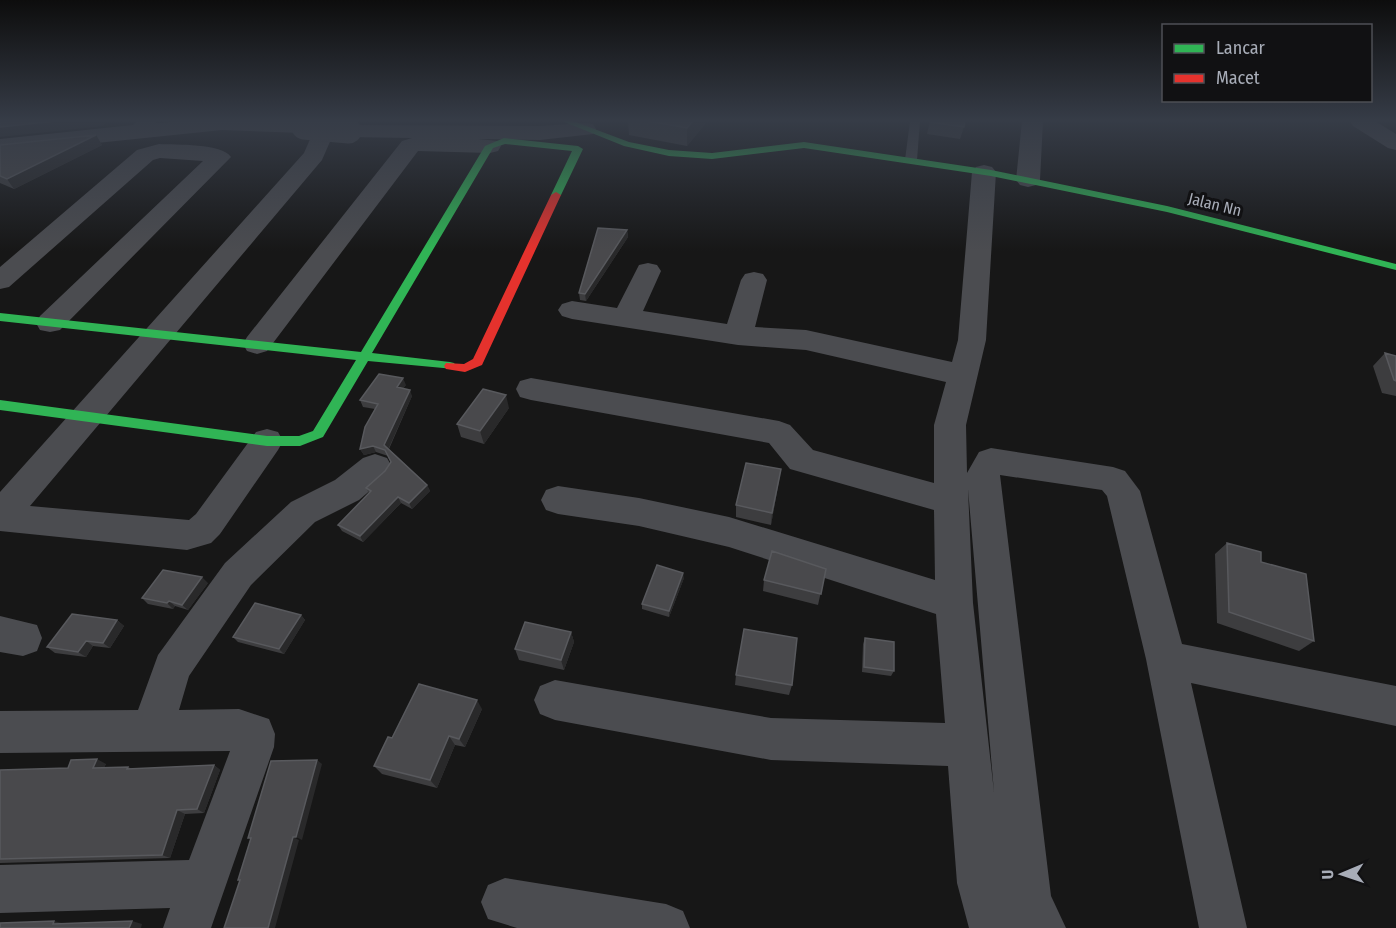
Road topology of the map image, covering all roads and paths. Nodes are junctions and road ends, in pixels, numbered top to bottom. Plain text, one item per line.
1 (134, 164) edge
2 (213, 164) edge
3 (306, 164) edge
4 (396, 164) edge
5 (479, 164) edge
6 (572, 164) edge
7 (938, 164) edge
8 (1029, 164) edge
9 (984, 172) junction
10 (1028, 180) junction
11 (1396, 267) edge
12 (648, 271) dead end
13 (754, 280) dead end
14 (0, 281) edge
15 (572, 310) dead end
16 (0, 317) edge
17 (626, 318) junction
18 (50, 323) junction
19 (159, 333) junction
20 (738, 335) junction
21 (257, 344) junction
22 (365, 356) junction
23 (964, 375) junction
24 (531, 389) dead end
25 (0, 405) edge
26 (86, 417) junction
27 (267, 441) junction
28 (375, 467) dead end
29 (558, 500) dead end
30 (951, 501) junction
31 (0, 517) edge
32 (954, 603) junction
33 (1166, 659) junction
34 (555, 700) dead end
35 (1396, 706) edge
36 (152, 731) junction
37 (0, 732) edge
38 (967, 745) junction
39 (202, 884) junction
40 (0, 889) edge
41 (505, 902) dead end
42 (635, 925) edge
43 (989, 927) edge
44 (187, 928) edge
45 (1042, 928) edge
46 (1223, 928) edge

1 - 14 street
2 - 18 street
3 - 19 street
4 - 21 street
5 - 22 street
6 - 22 street
7 - 9 street, Jalan Nn
8 - 10 street
9 - 10 street, Jalan Nn
9 - 23 street
10 - 11 street, Jalan Nn
12 - 17 street
13 - 20 street
15 - 17 street
16 - 18 street
17 - 20 street
18 - 19 street
19 - 21 street
19 - 26 street
20 - 23 street
21 - 22 street
22 - 27 street
23 - 30 street
24 - 30 street
25 - 26 street
26 - 27 street
26 - 31 street
27 - 31 street
28 - 36 street
29 - 32 street
30 - 32 street
32 - 38 street
33 - 35 street
33 - 45 street
33 - 46 street
34 - 38 street
36 - 37 street
36 - 39 street
38 - 43 street
39 - 40 street
39 - 44 street
41 - 42 street

